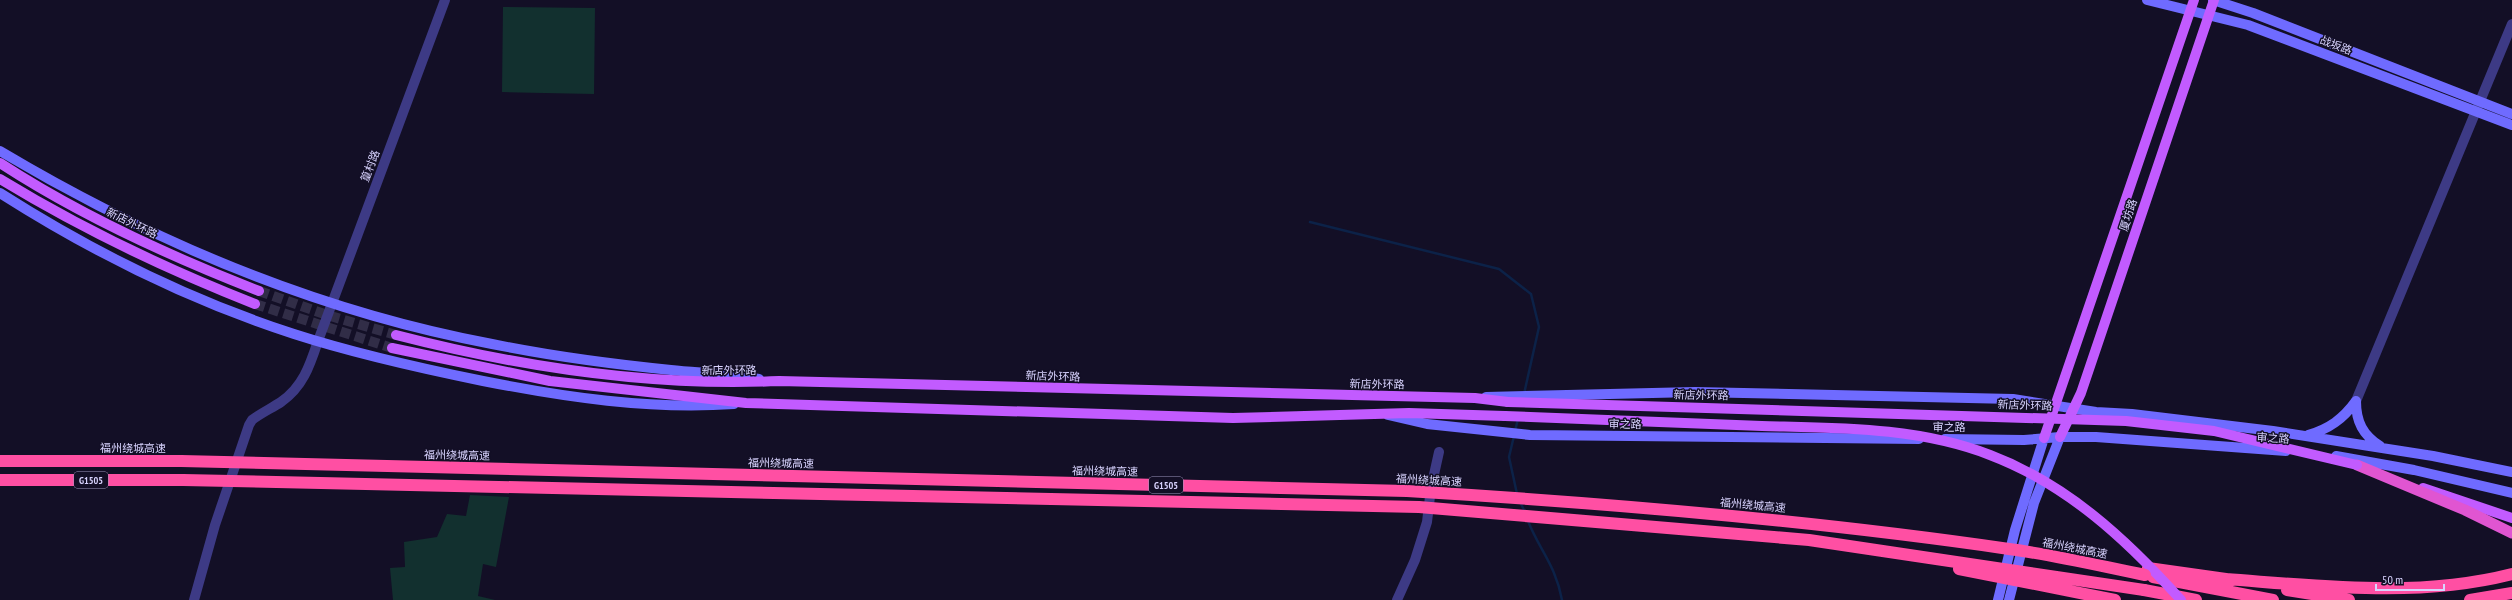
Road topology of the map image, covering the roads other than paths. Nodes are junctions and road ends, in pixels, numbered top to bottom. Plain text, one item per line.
1 (445, 0) edge
2 (2148, 0) edge
3 (2213, 0) edge
4 (2192, 5) edge
5 (2208, 14) junction
6 (2512, 24) edge
7 (2478, 106) junction
8 (2512, 114) edge
9 (2512, 125) edge
10 (0, 151) edge
11 (0, 163) edge
12 (0, 179) edge
13 (0, 193) edge
14 (259, 292) tunnel mouth
15 (255, 304) tunnel mouth
16 (331, 304) junction
17 (396, 335) tunnel mouth
18 (318, 341) junction
19 (392, 348) tunnel mouth
20 (779, 382) junction
21 (1508, 399) junction
22 (2356, 401) junction
23 (746, 404) junction
24 (2056, 407) junction
25 (2072, 409) junction
26 (1382, 414) junction
27 (2306, 436) junction
28 (2060, 437) junction
29 (2044, 438) junction
30 (2385, 448) junction
31 (1439, 452) dead end
32 (0, 461) edge
33 (2357, 465) junction
34 (2512, 472) edge
35 (0, 480) edge
36 (2512, 493) edge
37 (2512, 518) edge
38 (2512, 534) edge
39 (1808, 540) junction
40 (2147, 572) junction
41 (2512, 574) edge
42 (2226, 579) junction
43 (2512, 593) edge
44 (194, 600) edge
45 (1397, 600) edge
46 (1998, 600) edge
47 (2009, 600) edge
48 (2115, 600) edge
49 (2181, 600) edge
50 (2196, 600) edge
51 (2273, 600) edge
52 (2349, 600) edge
53 (2470, 600) edge

1 - 16 street, 篁村路
2 - 4 main road, 战坂路
3 - 5 main road, 厦坊路
3 - 7 main road, 战坂路
4 - 5 main road, 战坂路
4 - 24 main road, 厦坊路
5 - 7 main road, 战坂路
5 - 25 main road, 厦坊路
6 - 7 street
7 - 8 main road, 战坂路
7 - 9 main road, 战坂路
7 - 22 street
10 - 16 main road
11 - 14 main road, 新店外环路
12 - 15 main road
13 - 18 main road
16 - 18 street, 篁村路
16 - 20 main road
17 - 20 main road, 新店外环路
18 - 23 main road
18 - 44 street, 篁村路
19 - 23 main road
20 - 21 main road, 新店外环路
21 - 24 main road, 审之路
21 - 33 main road, 新店外环路, bridge
22 - 27 main road
22 - 30 main road
23 - 26 main road
24 - 25 main road, 审之路
24 - 29 main road, 厦坊路
25 - 27 main road, 审之路
25 - 28 main road, 厦坊路
26 - 29 main road, 审之路
26 - 49 main road, bridge
27 - 30 main road, 审之路
28 - 29 main road, 审之路
28 - 36 main road, 审之路
28 - 47 main road
29 - 46 main road
30 - 34 main road, 审之路
31 - 45 street
32 - 40 highway, 福州绕城高速 / G1505, bridge
33 - 37 main road, 新店外环路
33 - 38 highway
35 - 39 highway, G1505, bridge
39 - 48 highway, bridge
39 - 50 highway, G1505, bridge
40 - 42 highway
40 - 51 highway, 福州绕城高速 / G1505
41 - 42 highway
42 - 52 highway
43 - 53 highway

